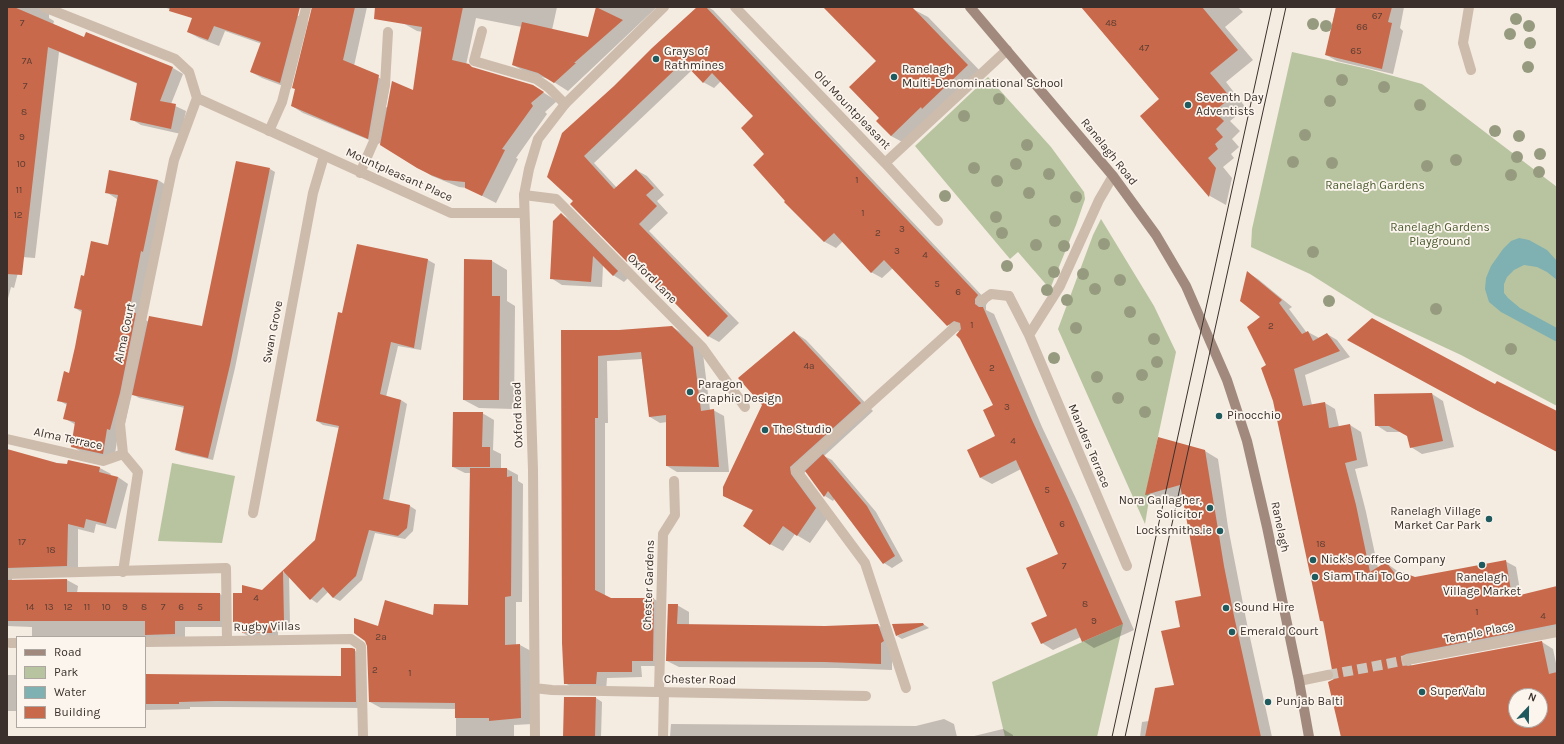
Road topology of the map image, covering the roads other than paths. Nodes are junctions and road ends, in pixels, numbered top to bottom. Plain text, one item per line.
1 (44, 7) edge
2 (664, 7) edge
3 (735, 7) edge
4 (970, 7) edge
5 (1469, 7) edge
6 (306, 8) edge
7 (482, 31) dead end
8 (388, 32) dead end
9 (1007, 50) junction
10 (1471, 70) dead end
11 (197, 98) junction
12 (565, 104) junction
13 (269, 131) junction
14 (324, 156) junction
15 (885, 163) junction
16 (360, 173) junction
17 (1113, 176) junction
18 (524, 195) junction
19 (524, 213) junction
20 (938, 221) dead end
21 (981, 301) dead end
22 (955, 327) dead end
23 (1205, 329) joint
24 (1029, 335) junction
25 (745, 407) dead end
26 (7, 439) edge
27 (123, 454) junction
28 (674, 482) dead end
29 (253, 513) dead end
30 (1127, 566) dead end
31 (123, 572) junction
32 (7, 574) edge
33 (1557, 632) edge
34 (227, 641) junction
35 (146, 642) edge
36 (1407, 660) tunnel mouth
37 (1328, 675) tunnel mouth
38 (1299, 681) junction
39 (534, 688) junction
40 (906, 688) dead end
41 (662, 692) junction
42 (866, 696) dead end
43 (363, 737) edge
44 (535, 737) edge
45 (663, 737) edge
46 (1309, 737) edge

1 - 11 street
2 - 12 street
3 - 15 street, Old Mountpleasant
4 - 9 main road, Ranelagh Road
5 - 10 street
6 - 13 street
7 - 12 street
8 - 16 street
9 - 15 street, Old Mountpleasant
9 - 17 main road, Ranelagh Road
11 - 13 street, Mountpleasant Place
11 - 27 street, Alma Court
12 - 18 street, Oxford Road
13 - 14 street, Mountpleasant Place
14 - 16 street, Mountpleasant Place
14 - 29 street, Swan Grove
15 - 20 street
16 - 19 street, Mountpleasant Place
17 - 23 main road, Ranelagh Road
17 - 24 street
18 - 19 street, Oxford Road
18 - 25 street, Oxford Lane
19 - 39 street, Oxford Road
21 - 24 street, Manders Terrace
22 - 40 street
23 - 38 main road, Ranelagh
24 - 30 street, Manders Terrace
26 - 27 street, Alma Terrace
27 - 31 street
28 - 41 street, Chester Gardens
31 - 32 street, Rugby Villas
31 - 34 street, Rugby Villas
33 - 36 street, Temple Place
34 - 35 street
34 - 43 street, Rugby Villas
37 - 38 street
38 - 46 main road, Ranelagh
39 - 41 street, Chester Road
39 - 44 street, Oxford Road
41 - 42 street, Chester Road
41 - 45 street, Chester Gardens

